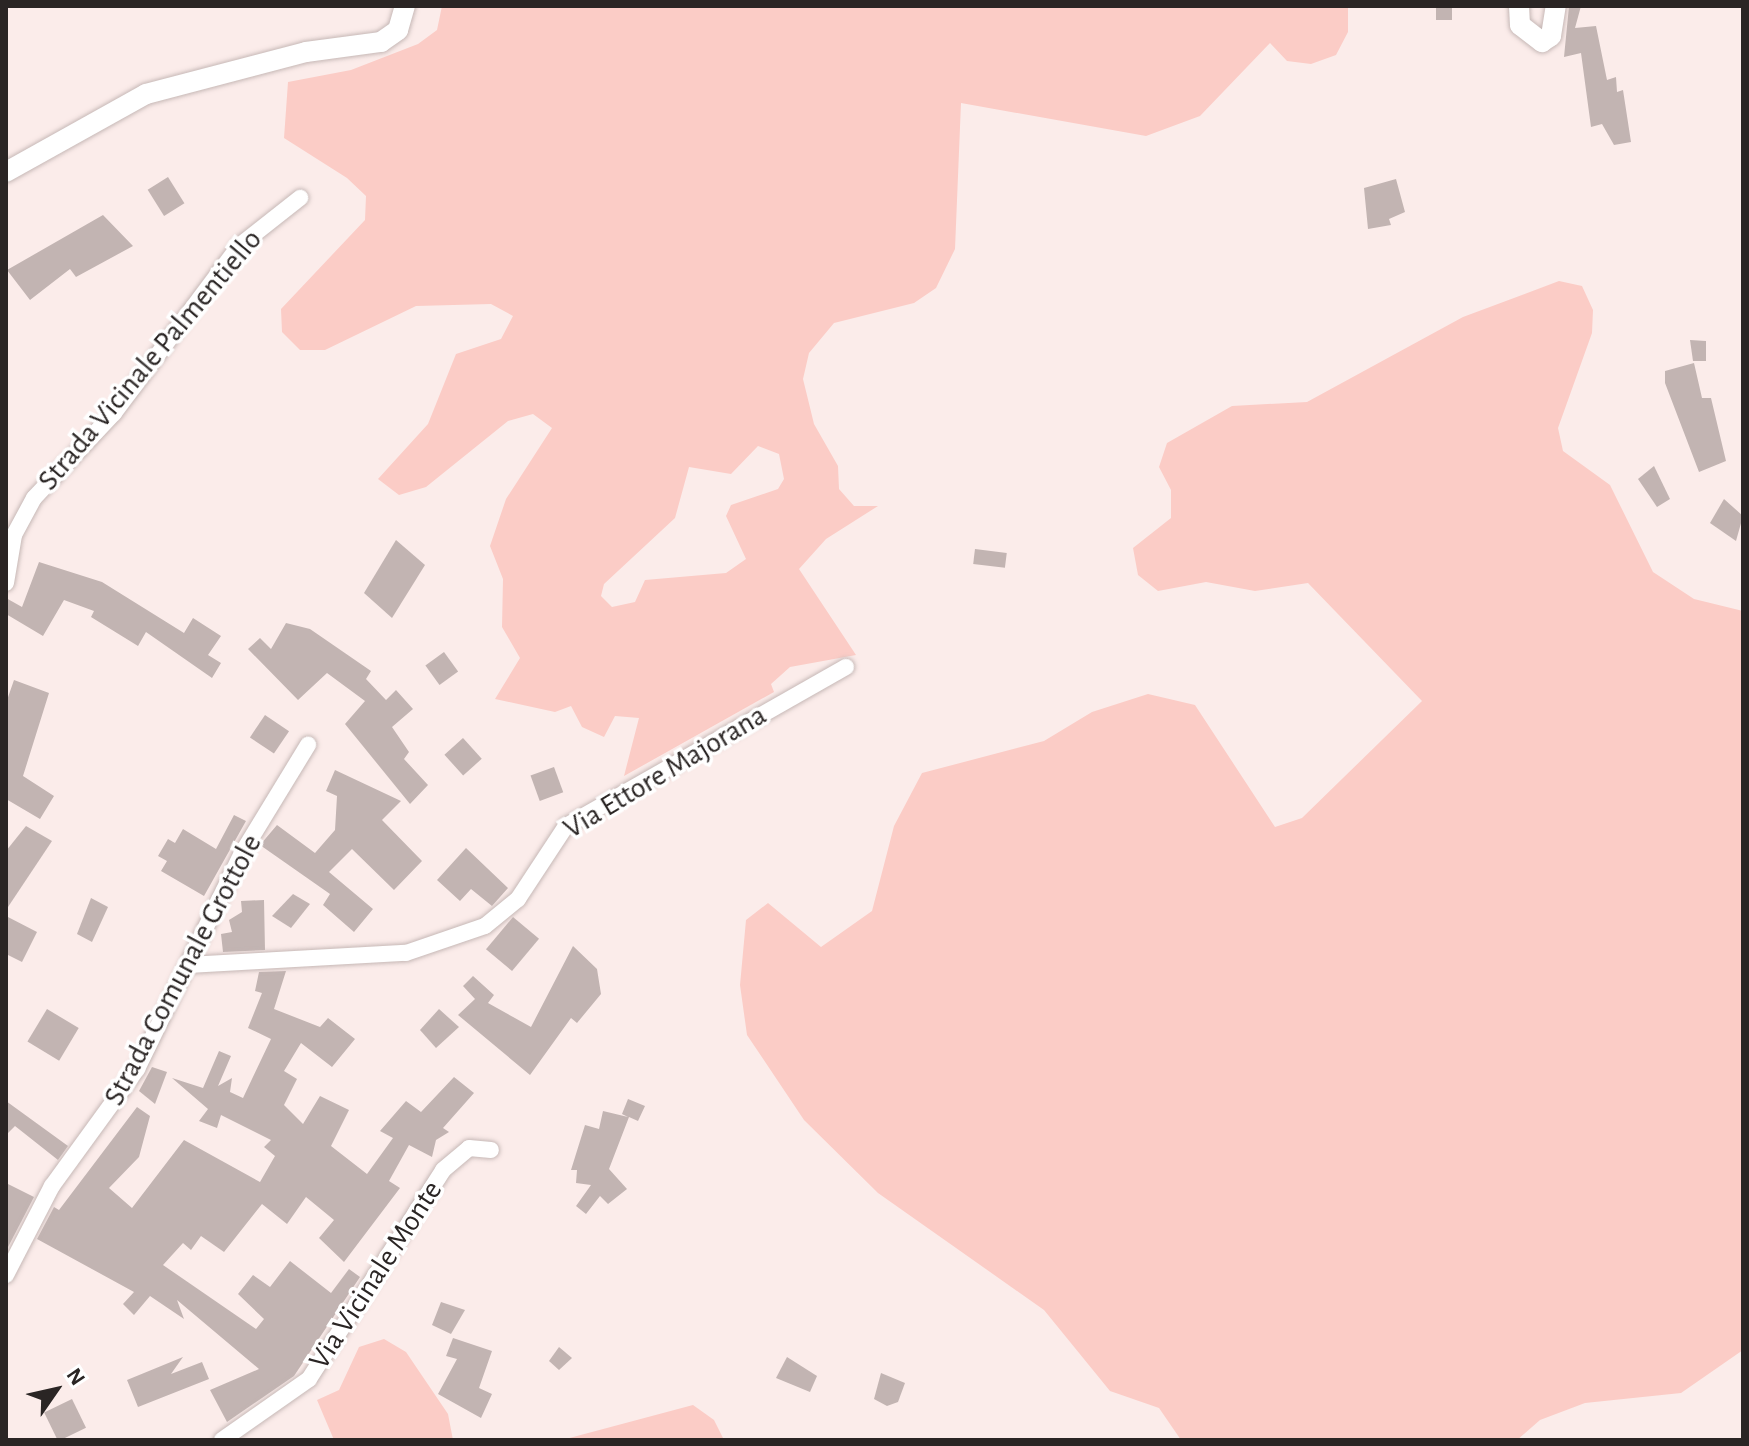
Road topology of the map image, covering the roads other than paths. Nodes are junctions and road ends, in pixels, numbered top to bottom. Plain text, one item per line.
1 (405, 6) edge
2 (1519, 6) edge
3 (1556, 6) edge
4 (6, 172) edge
5 (300, 198) dead end
6 (6, 583) edge
7 (846, 667) dead end
8 (308, 745) dead end
9 (188, 965) junction
10 (491, 1150) dead end
11 (6, 1275) edge
12 (222, 1440) edge

1 - 4 street
2 - 3 street
5 - 6 street, Strada Vicinale Palmentiello
7 - 9 street, Via Ettore Majorana
8 - 9 street, Strada Comunale Grottole
9 - 11 street, Strada Comunale Grottole
10 - 12 street, Via Vicinale Monte

